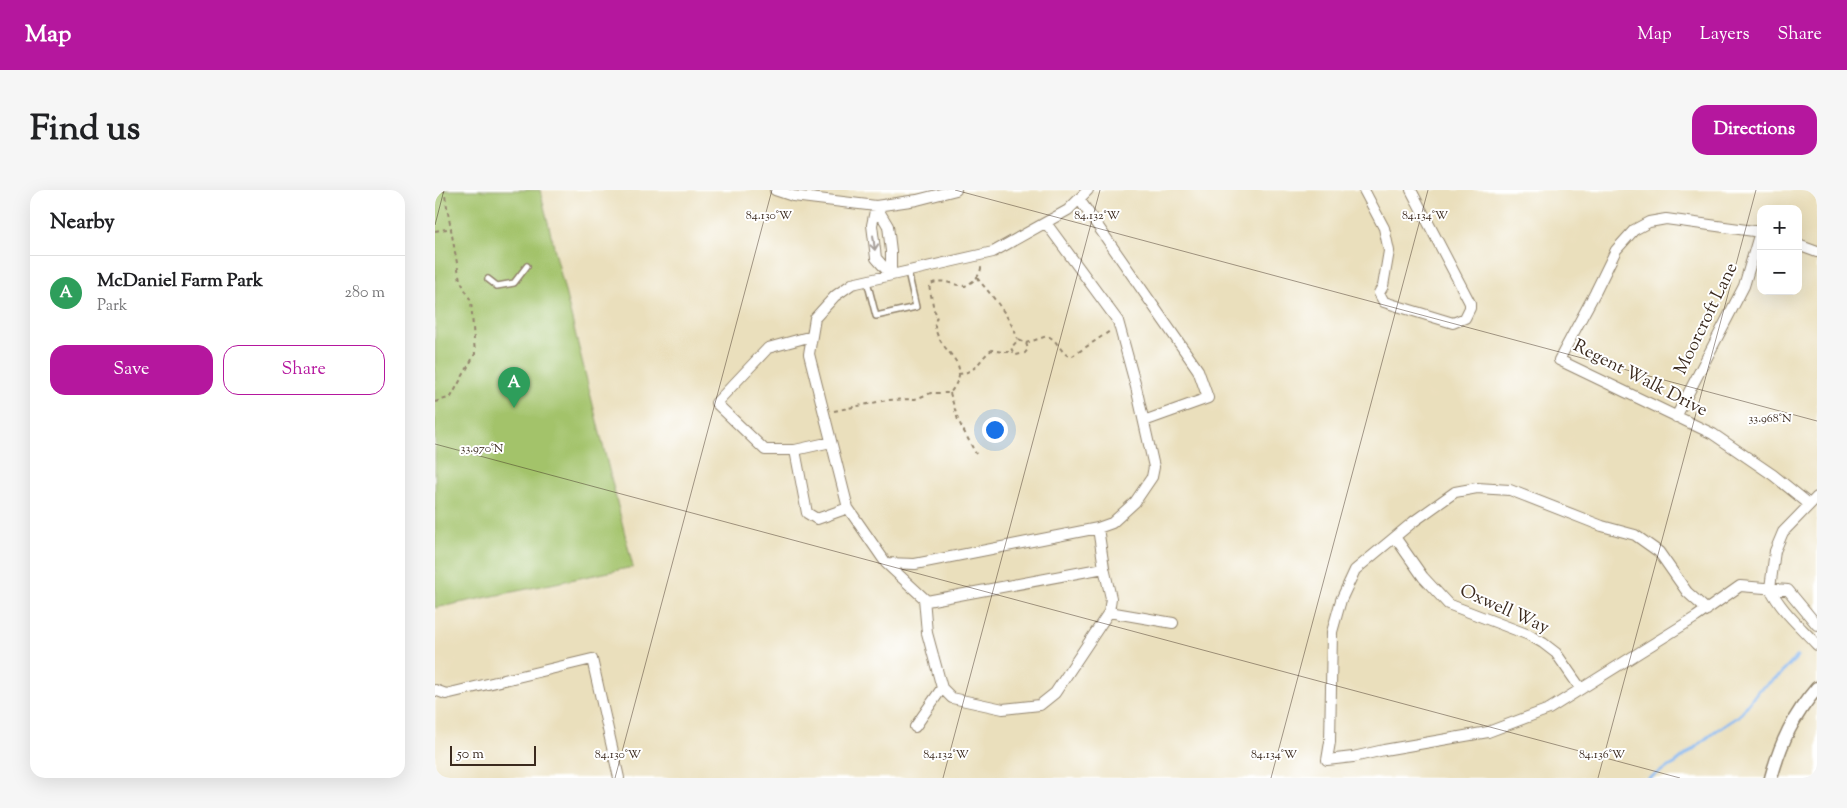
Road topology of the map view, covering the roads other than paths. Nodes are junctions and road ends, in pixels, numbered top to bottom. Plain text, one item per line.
1 (775, 190) edge
2 (956, 190) edge
3 (1088, 190) edge
4 (1364, 190) edge
5 (1411, 190) edge
6 (1079, 199) junction
7 (876, 206) junction
8 (1046, 222) junction
9 (1757, 232) edge
10 (1757, 242) edge
11 (1802, 246) edge
12 (1817, 252) edge
13 (527, 266) dead end
14 (908, 272) junction
15 (891, 275) junction
16 (488, 279) dead end
17 (867, 281) junction
18 (812, 336) junction
19 (1676, 417) junction
20 (1144, 421) junction
21 (831, 442) junction
22 (795, 450) junction
23 (1813, 500) edge
24 (847, 508) junction
25 (1098, 528) junction
26 (1395, 537) junction
27 (886, 563) junction
28 (1104, 568) junction
29 (1770, 588) junction
30 (924, 598) junction
31 (1707, 610) junction
32 (1109, 612) junction
33 (1173, 623) dead end
34 (1817, 625) edge
35 (1817, 645) edge
36 (942, 688) junction
37 (1817, 688) edge
38 (1581, 689) junction
39 (435, 690) edge
40 (915, 727) dead end
41 (619, 778) edge
42 (1771, 778) edge

1 - 7 street
2 - 7 street
3 - 6 street
4 - 5 street
6 - 8 street
6 - 20 street
7 - 15 street
7 -> 15 street
8 - 14 street
8 - 20 street
9 - 19 street, Regent Walk Drive
10 - 19 street, Moorcroft Lane
11 - 12 street
13 - 16 lane
14 - 15 street
14 - 17 lane
15 - 17 street
17 - 18 street
18 - 21 street
18 - 22 street
19 - 23 street, Regent Walk Drive
20 - 25 street
21 - 22 street
21 - 24 street
22 - 24 street
23 - 29 street, Regent Walk Drive
24 - 27 street
25 - 27 street
25 - 28 street
26 - 31 street
26 - 38 street, Oxwell Way
26 - 38 street
27 - 30 street
28 - 30 street
28 - 32 street
29 - 31 street
29 - 34 street
29 - 35 street
30 - 36 street
31 - 38 street
32 - 33 street
32 - 36 street
36 - 40 street
37 - 42 street
39 - 41 street

